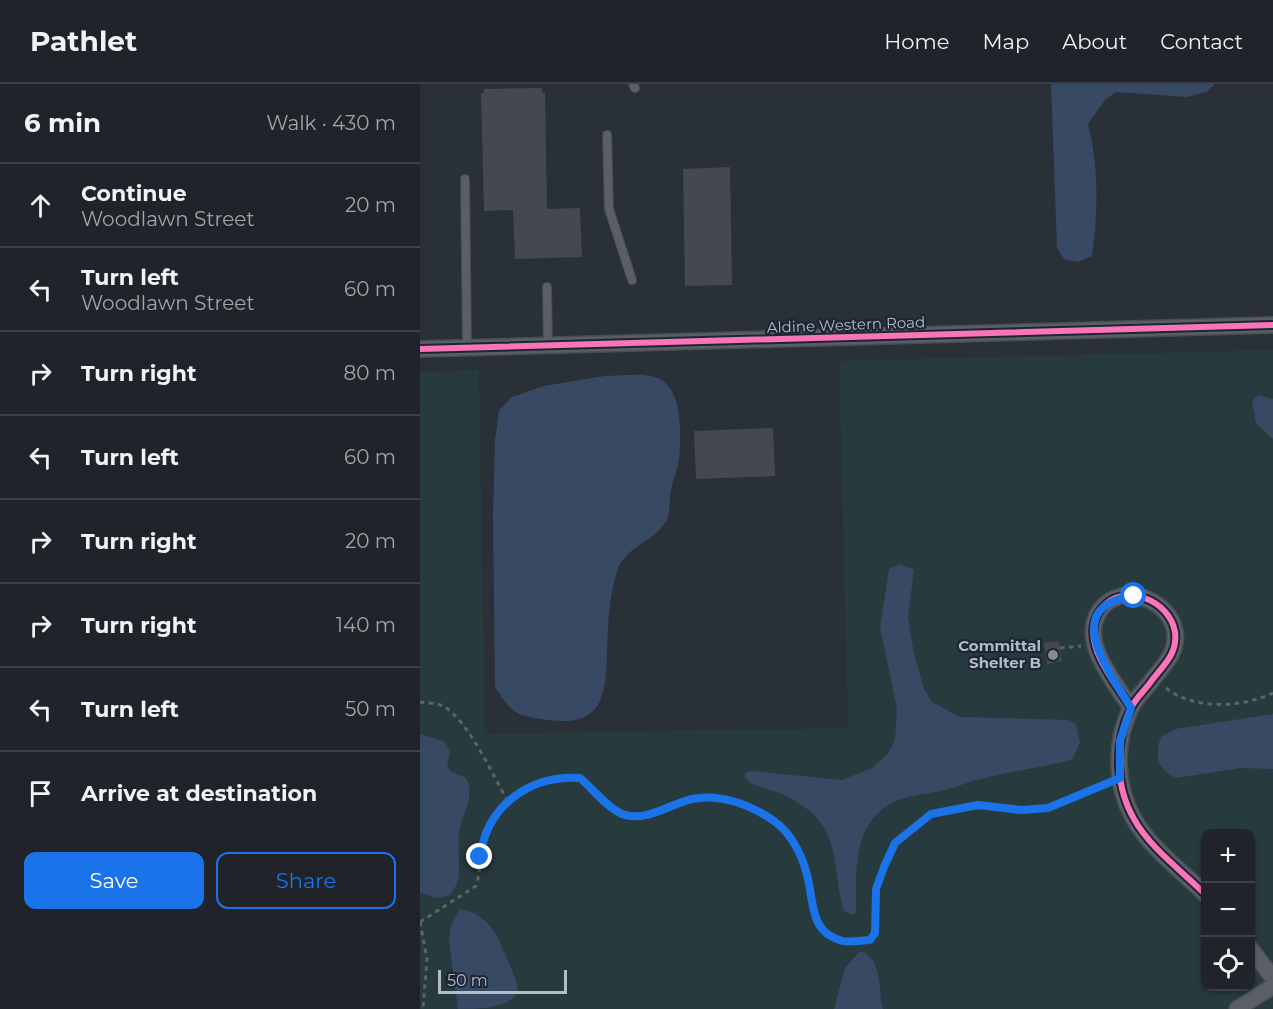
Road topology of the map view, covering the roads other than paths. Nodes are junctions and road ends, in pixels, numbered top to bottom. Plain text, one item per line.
1 (607, 135) dead end
2 (465, 179) dead end
3 (632, 280) dead end
4 (547, 287) dead end
5 (1273, 325) edge
6 (548, 345) junction
7 (467, 347) junction
8 (420, 348) edge
9 (1131, 708) junction
10 (1201, 890) edge
11 (1255, 953) edge
12 (1273, 978) edge
13 (1273, 986) edge
14 (1237, 1009) edge

1 - 3 lane
2 - 7 lane
4 - 6 lane
5 - 6 street, Aldine Western Road
6 - 7 street, Aldine Western Road
7 - 8 street, Aldine Western Road
9 - 9 street
9 - 10 street
11 - 12 street
13 - 14 street

